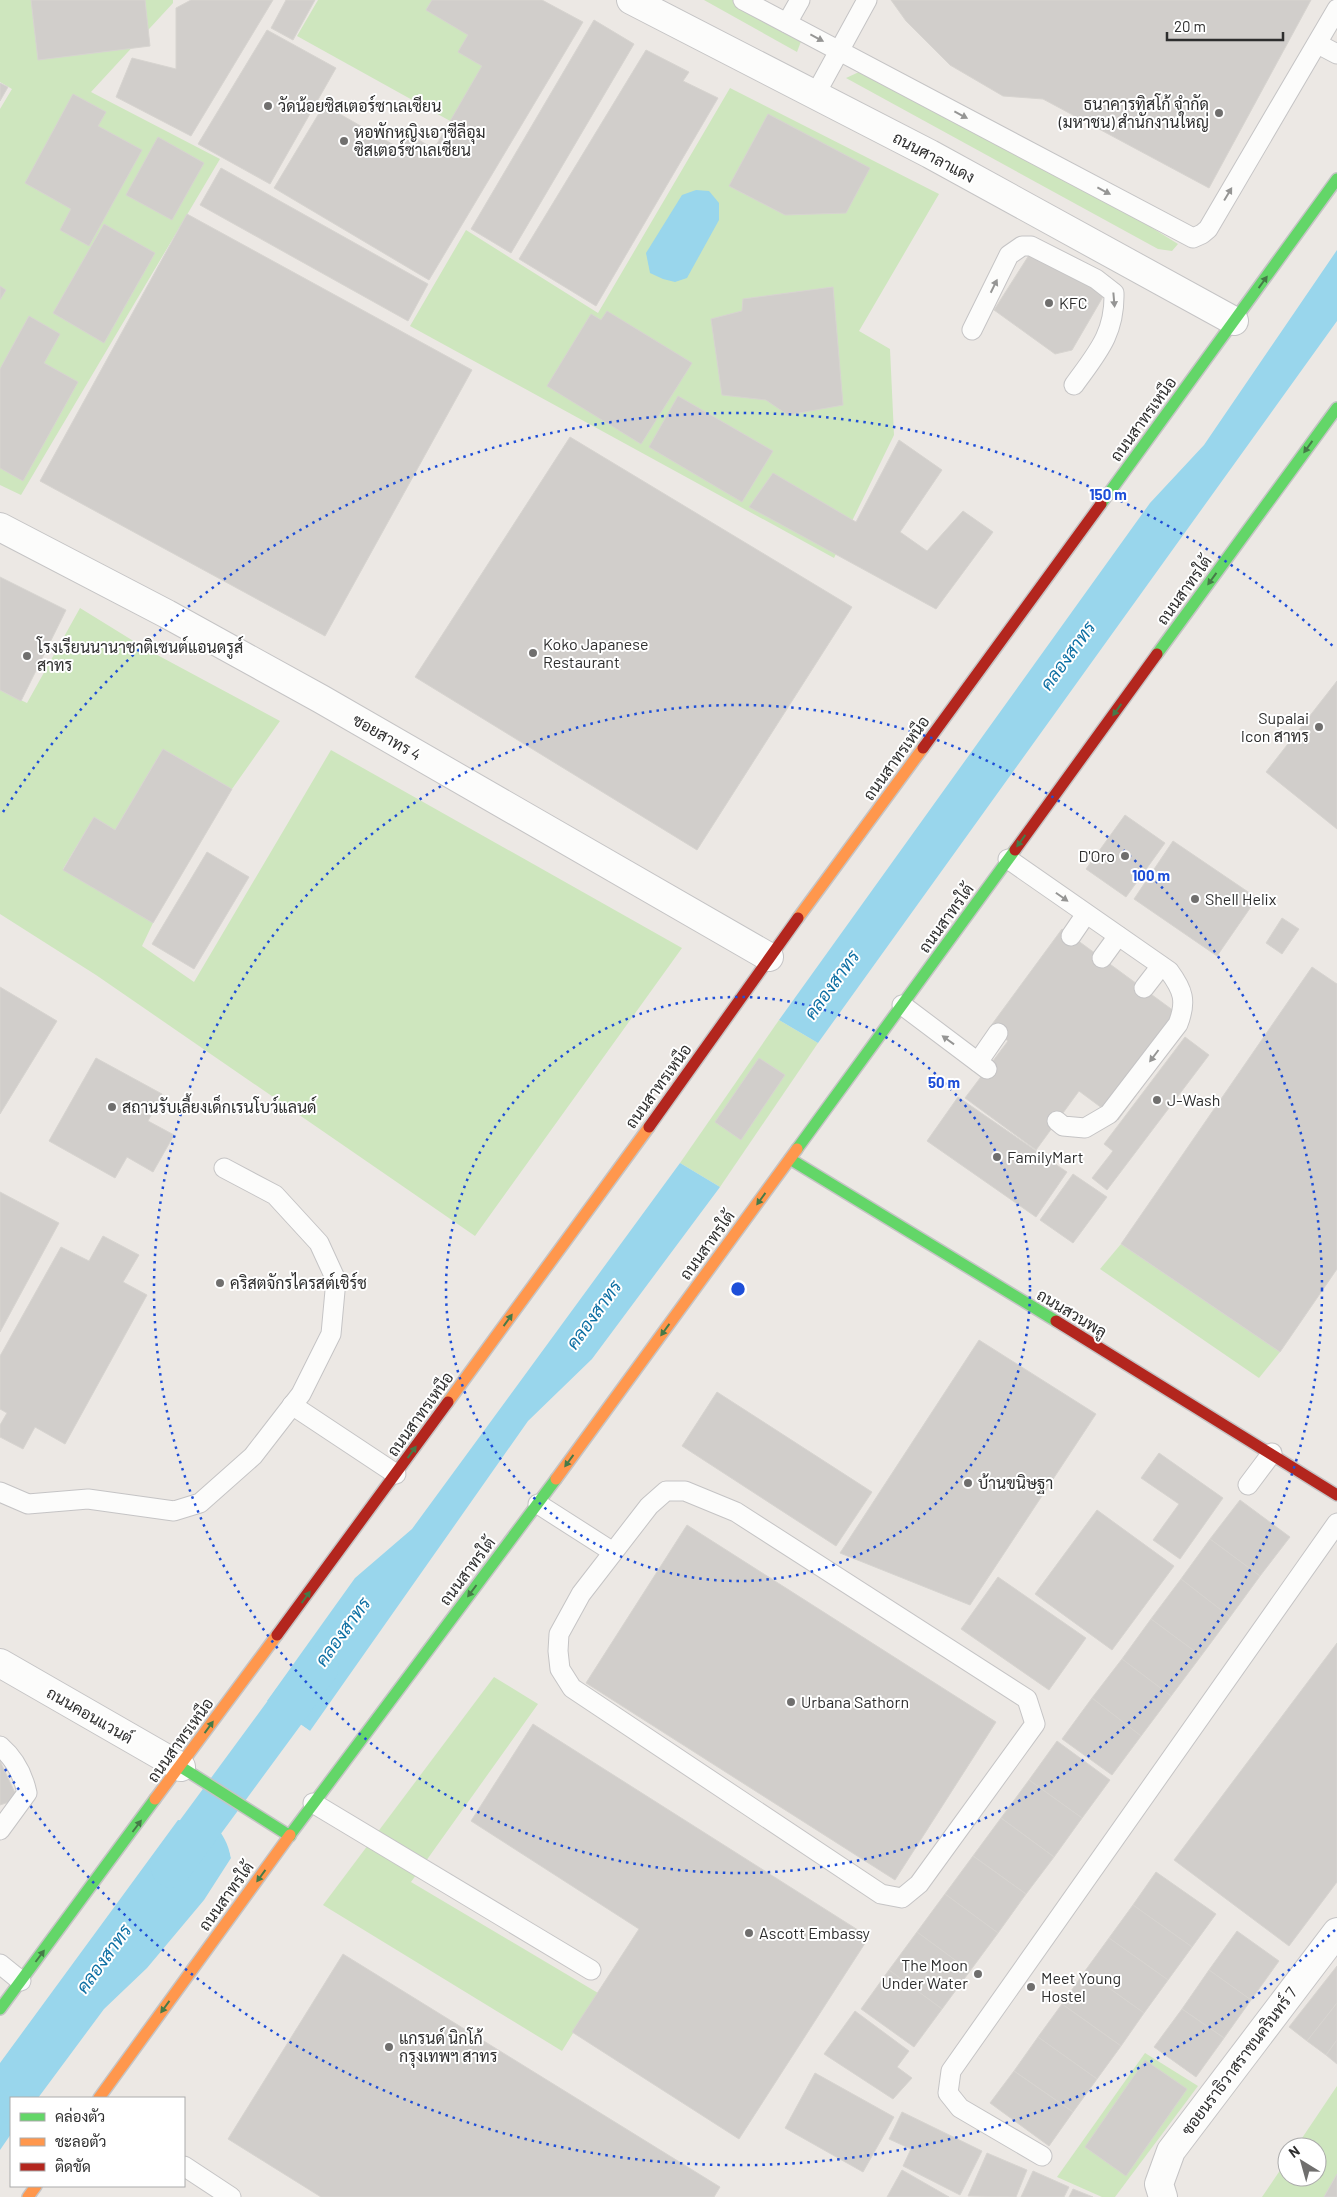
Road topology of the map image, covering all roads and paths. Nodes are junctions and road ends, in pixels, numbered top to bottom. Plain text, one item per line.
1 (630, 0) edge
2 (743, 0) edge
3 (800, 0) edge
4 (867, 0) edge
5 (1337, 9) edge
6 (787, 23) junction
7 (1318, 44) junction
8 (840, 50) junction
9 (1337, 54) edge
10 (815, 94) junction
11 (1337, 178) edge
12 (1337, 195) edge
13 (1310, 217) junction
14 (1234, 322) junction
15 (972, 330) dead end
16 (1074, 385) dead end
17 (1337, 408) edge
18 (0, 527) edge
19 (1008, 859) junction
20 (1086, 914) junction
21 (1071, 936) dead end
22 (1118, 936) junction
23 (769, 957) junction
24 (1102, 958) dead end
25 (1161, 966) junction
26 (1144, 988) dead end
27 (902, 1005) junction
28 (998, 1033) dead end
29 (1057, 1121) dead end
30 (790, 1159) junction
31 (224, 1168) dead end
32 (292, 1405) junction
33 (1272, 1453) junction
34 (396, 1474) junction
35 (1248, 1485) dead end
36 (0, 1492) edge
37 (1337, 1495) edge
38 (538, 1504) junction
39 (1337, 1523) edge
40 (613, 1552) junction
41 (0, 1663) edge
42 (0, 1746) edge
43 (181, 1767) junction
44 (314, 1803) junction
45 (0, 1830) edge
46 (290, 1836) junction
47 (1337, 1932) edge
48 (0, 1964) edge
49 (591, 1970) dead end
50 (21, 1981) junction
51 (0, 2009) edge
52 (100, 2097) edge
53 (1042, 2156) dead end
54 (185, 2167) edge
55 (231, 2197) edge
56 (1163, 2197) edge

1 - 10 street, ถนนศาลาแดง
2 - 6 lane
3 - 6 lane
4 - 8 lane
5 - 7 lane
6 -> 8 lane
8 -> 7 lane
7 - 9 lane
8 - 10 lane
10 - 14 street, ถนนศาลาแดง
11 - 13 main road, ถนนสาทรเหนือ
12 - 13 main road
14 -> 13 main road, ถนนสาทรเหนือ
14 - 23 main road, ถนนสาทรเหนือ
15 -> 16 lane
17 -> 19 main road, ถนนสาทรใต้
18 - 23 street, ซอยสาทร 4
19 -> 20 lane
19 - 27 main road, ถนนสาทรใต้
20 - 21 lane
20 - 22 lane
22 - 24 lane
22 - 25 lane
34 -> 23 main road, ถนนสาทรเหนือ
25 - 26 lane
25 -> 29 lane
28 -> 27 lane
27 - 30 main road, ถนนสาทรใต้
30 - 33 main road, ถนนสวนพลู
30 -> 38 main road, ถนนสาทรใต้
31 - 32 lane
32 - 34 lane
32 - 36 lane
33 - 35 lane
33 - 37 main road, ถนนสวนพลู
43 -> 34 main road, ถนนสาทรเหนือ
38 - 40 lane
38 -> 44 main road, ถนนสาทรใต้
39 - 53 lane
40 - 40 lane
41 - 43 street, ถนนคอนแวนต์
42 - 45 lane
43 - 46 main road
50 -> 43 main road, ถนนสาทรเหนือ
44 - 46 main road, ถนนสาทรใต้
44 - 49 lane
46 -> 52 main road, ถนนสาทรใต้
47 - 56 street, ซอยนราธิวาสราชนครินทร์ 7
48 - 50 lane
50 - 51 main road, ถนนสาทรเหนือ
54 - 55 lane

